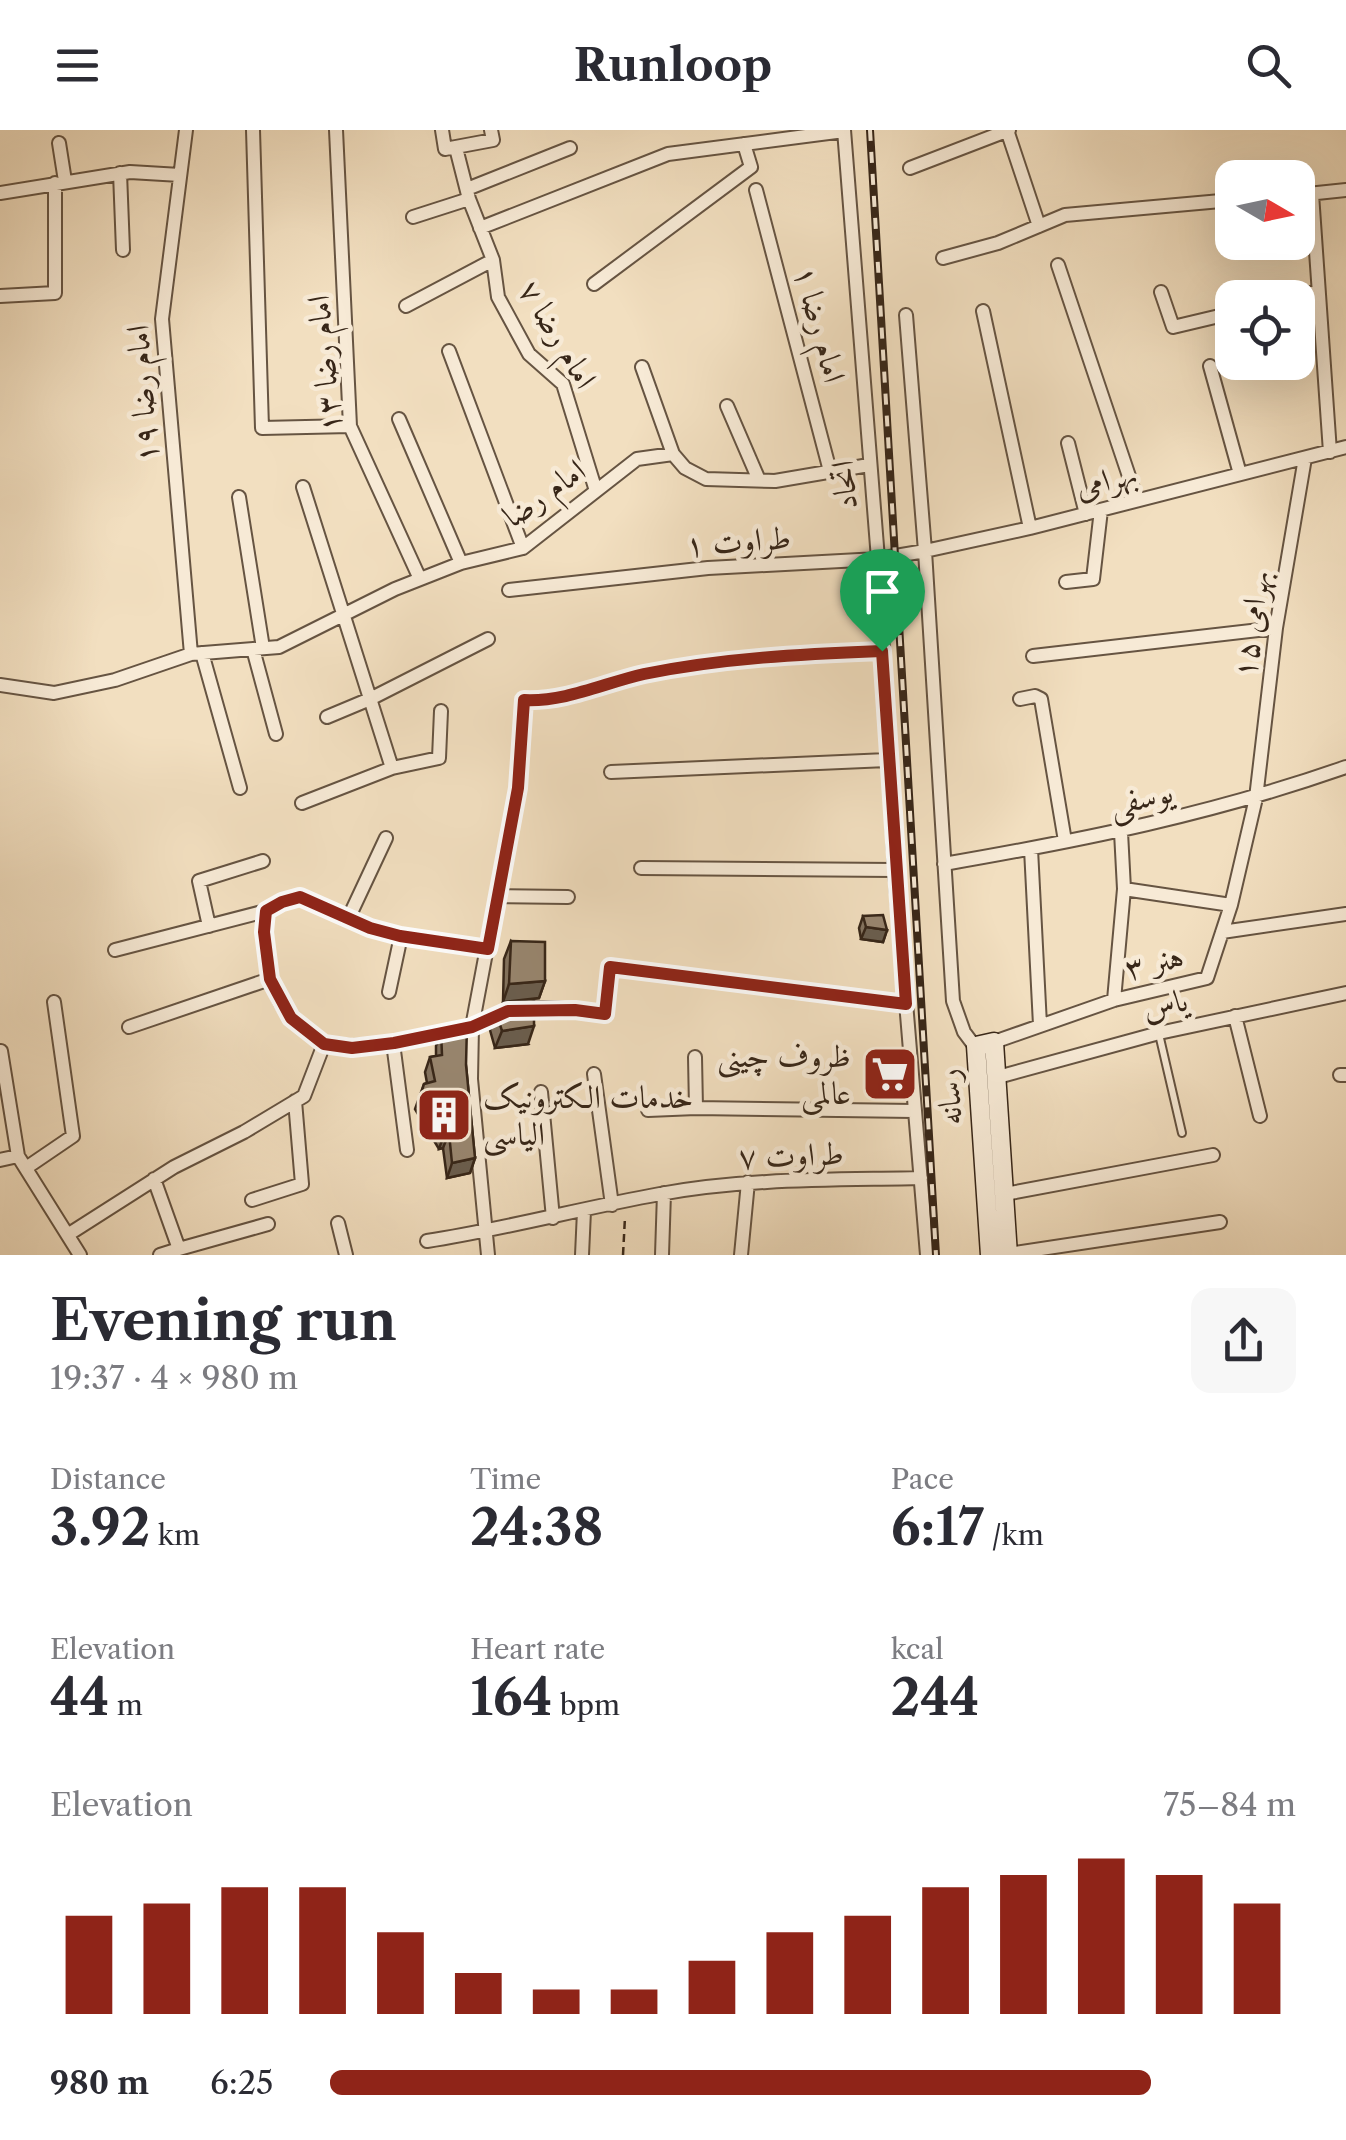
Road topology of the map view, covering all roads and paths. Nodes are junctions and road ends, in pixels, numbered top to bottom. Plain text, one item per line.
1 (186, 130) edge
2 (252, 130) edge
3 (336, 130) edge
4 (442, 130) edge
5 (844, 130) edge
6 (1008, 130) edge
7 (492, 135) edge
8 (59, 142) dead end
9 (744, 144) junction
10 (451, 148) junction
11 (570, 148) dead end
12 (910, 168) dead end
13 (120, 173) junction
14 (180, 174) junction
15 (60, 182) junction
16 (756, 190) dead end
17 (1346, 190) edge
18 (0, 192) edge
19 (468, 194) junction
20 (1315, 194) edge
21 (1215, 202) edge
22 (413, 217) dead end
23 (1039, 226) junction
24 (480, 228) junction
25 (123, 250) dead end
26 (943, 258) dead end
27 (493, 260) junction
28 (1314, 260) edge
29 (1058, 265) dead end
30 (594, 284) dead end
31 (1318, 290) junction
32 (1315, 291) edge
33 (1161, 292) dead end
34 (0, 296) edge
35 (406, 306) dead end
36 (983, 311) dead end
37 (906, 315) dead end
38 (1215, 317) edge
39 (448, 351) dead end
40 (1210, 366) dead end
41 (642, 367) dead end
42 (727, 406) dead end
43 (399, 419) dead end
44 (350, 426) junction
45 (1068, 442) dead end
46 (1346, 448) edge
47 (1330, 452) junction
48 (673, 454) junction
49 (1305, 458) junction
50 (870, 464) junction
51 (830, 471) junction
52 (1240, 474) junction
53 (759, 480) junction
54 (303, 487) dead end
55 (596, 491) junction
56 (239, 497) dead end
57 (1137, 500) junction
58 (1094, 512) junction
59 (1030, 528) junction
60 (523, 548) junction
61 (926, 551) junction
62 (878, 558) junction
63 (462, 563) junction
64 (420, 579) junction
65 (1066, 582) dead end
66 (508, 590) dead end
67 (344, 615) junction
68 (1276, 628) junction
69 (488, 640) dead end
70 (258, 649) junction
71 (882, 651) junction
72 (197, 653) junction
73 (1033, 656) dead end
74 (0, 685) edge
75 (1020, 698) dead end
76 (370, 699) junction
77 (441, 711) dead end
78 (327, 717) dead end
79 (276, 734) dead end
80 (887, 760) junction
81 (1346, 767) edge
82 (392, 768) junction
83 (611, 772) dead end
84 (240, 788) dead end
85 (1256, 798) junction
86 (302, 803) dead end
87 (1120, 832) junction
88 (386, 838) dead end
89 (1065, 840) junction
90 (1031, 849) junction
91 (263, 861) dead end
92 (944, 864) junction
93 (641, 868) dead end
94 (895, 870) junction
95 (1124, 890) junction
96 (497, 896) junction
97 (568, 897) dead end
98 (1231, 905) junction
99 (266, 911) junction
100 (1346, 914) edge
101 (349, 918) junction
102 (210, 926) junction
103 (1222, 932) junction
104 (400, 936) junction
105 (488, 949) junction
106 (115, 950) dead end
107 (270, 979) junction
108 (389, 992) dead end
109 (1346, 993) edge
110 (1114, 1000) junction
111 (54, 1002) dead end
112 (906, 1004) junction
113 (1235, 1016) junction
114 (1040, 1025) junction
115 (129, 1027) dead end
116 (472, 1027) junction
117 (1159, 1032) junction
118 (394, 1043) junction
119 (324, 1044) junction
120 (985, 1045) junction
121 (1, 1051) edge
122 (695, 1057) dead end
123 (594, 1074) dead end
124 (998, 1077) junction
125 (540, 1092) dead end
126 (295, 1102) junction
127 (696, 1108) junction
128 (648, 1110) dead end
129 (914, 1111) junction
130 (1260, 1116) dead end
131 (1182, 1133) dead end
132 (407, 1150) dead end
133 (1213, 1155) dead end
134 (0, 1160) edge
135 (22, 1162) junction
136 (921, 1178) junction
137 (154, 1179) junction
138 (748, 1182) junction
139 (664, 1193) junction
140 (1004, 1194) junction
141 (252, 1200) dead end
142 (619, 1203) junction
143 (584, 1211) junction
144 (553, 1218) junction
145 (1220, 1222) dead end
146 (268, 1224) dead end
147 (338, 1224) dead end
148 (488, 1232) junction
149 (70, 1234) junction
150 (427, 1241) dead end
151 (178, 1249) junction
152 (80, 1255) edge
153 (160, 1255) edge
154 (346, 1255) edge
155 (488, 1255) edge
156 (582, 1255) edge
157 (623, 1255) edge
158 (662, 1255) edge
159 (742, 1255) edge
160 (927, 1255) edge
161 (990, 1255) edge
162 (1008, 1255) edge

1 - 14 street, امام رضا ۱۹
2 - 44 street
3 - 44 street, امام رضا ۱۳
4 - 10 street, امام رضا ۷
5 - 9 street
5 - 50 street, اتحاد
6 - 12 street
6 - 23 street
7 - 10 street
8 - 15 street
9 - 24 street
9 - 30 street
10 - 19 street, امام رضا ۷
11 - 19 street
13 - 14 street
13 - 15 street
13 - 25 street
14 - 72 street, امام رضا ۱۹
15 - 18 street
15 - 34 street
16 - 51 street, امام رضا ۱
17 - 20 street
19 - 22 street
19 - 24 street, امام رضا ۷
21 - 23 street
23 - 26 street
24 - 27 street, امام رضا ۷
27 - 35 street
27 - 55 street, امام رضا ۷
28 - 31 street
29 - 57 street
31 - 32 street
31 - 47 street
33 - 38 street
36 - 59 street
37 - 61 street
39 - 60 street
40 - 52 street
41 - 48 street
42 - 53 street
43 - 63 street
44 - 64 street, امام رضا ۱۳
45 - 58 street
46 - 47 street, بهرامی
47 - 49 street, بهرامی
48 - 53 street
48 - 55 street, امام رضا
49 - 52 street, بهرامی
49 - 68 street, بهرامی ۱۵
50 - 51 street
50 - 62 street, اتحاد
51 - 53 street
52 - 57 street, بهرامی
54 - 67 street
55 - 60 street, امام رضا
56 - 70 street
57 - 58 street, بهرامی
58 - 59 street, بهرامی
58 - 65 street
59 - 61 street, بهرامی
60 - 63 street, امام رضا
61 - 62 street, بهرامی
61 - 92 street
62 - 66 street, طراوت ۱
62 - 71 street, اتحاد
63 - 64 street, امام رضا
64 - 67 street, امام رضا
67 - 70 street, امام رضا
67 - 76 street
68 - 73 street
68 - 85 street, بهرامی ۱۵
69 - 76 street
70 - 72 street, امام رضا
70 - 79 street
71 - 80 street, اتحاد
71 - 96 street
72 - 74 street, امام رضا
72 - 84 street, امام رضا ۱۹
75 - 89 street
76 - 78 street
76 - 82 street
77 - 82 street
80 - 83 street
80 - 94 street, اتحاد
81 - 85 street, یوسفی
82 - 86 street
85 - 87 street, یوسفی
85 - 98 street, هنر ۳
87 - 89 street, یوسفی
87 - 95 street
88 - 101 street
89 - 90 street, یوسفی
90 - 92 street, یوسفی
90 - 114 street
91 - 102 street
92 - 120 street
93 - 94 street
94 - 112 street, اتحاد
95 - 98 street
95 - 110 street
96 - 97 street
96 - 105 street
98 - 103 street, هنر ۳
99 - 101 street
99 - 102 street
99 - 107 street
100 - 103 street
101 - 104 street
102 - 106 street
103 - 110 street, هنر ۳
104 - 105 street
104 - 108 street
105 - 116 street
107 - 115 street
107 - 119 street
109 - 113 street, یاس
110 - 114 street, هنر ۳
111 - 135 street
112 - 116 street
112 - 129 street, اتحاد
113 - 117 street, یاس
113 - 130 street
114 - 120 street, هنر ۳
116 - 118 street
116 - 148 street
117 - 124 street, یاس
117 - 131 lane
118 - 119 street
118 - 132 street
119 - 126 street
120 - 124 street, رسانه
120 - 161 street, رسانه
121 - 135 street
122 - 127 street
123 - 142 street
124 - 140 street, رسانه
125 - 144 street
126 - 137 street
126 - 141 street
127 - 128 street
127 - 129 street
129 - 136 street, اتحاد
133 - 140 street
134 - 135 street
135 - 149 street
136 - 138 street, طراوت ۷
136 - 160 street, اتحاد
137 - 149 street
137 - 151 street
138 - 139 street, طراوت ۷
138 - 159 street
139 - 142 street, طراوت ۷
139 - 158 street
140 - 162 street, رسانه
142 - 143 street, طراوت ۷
142 - 157 path
143 - 144 street, طراوت ۷
143 - 156 street
144 - 148 street, طراوت ۷
145 - 162 street
146 - 151 street
147 - 154 street
148 - 150 street, طراوت ۷
148 - 155 street
149 - 152 street
151 - 153 street

